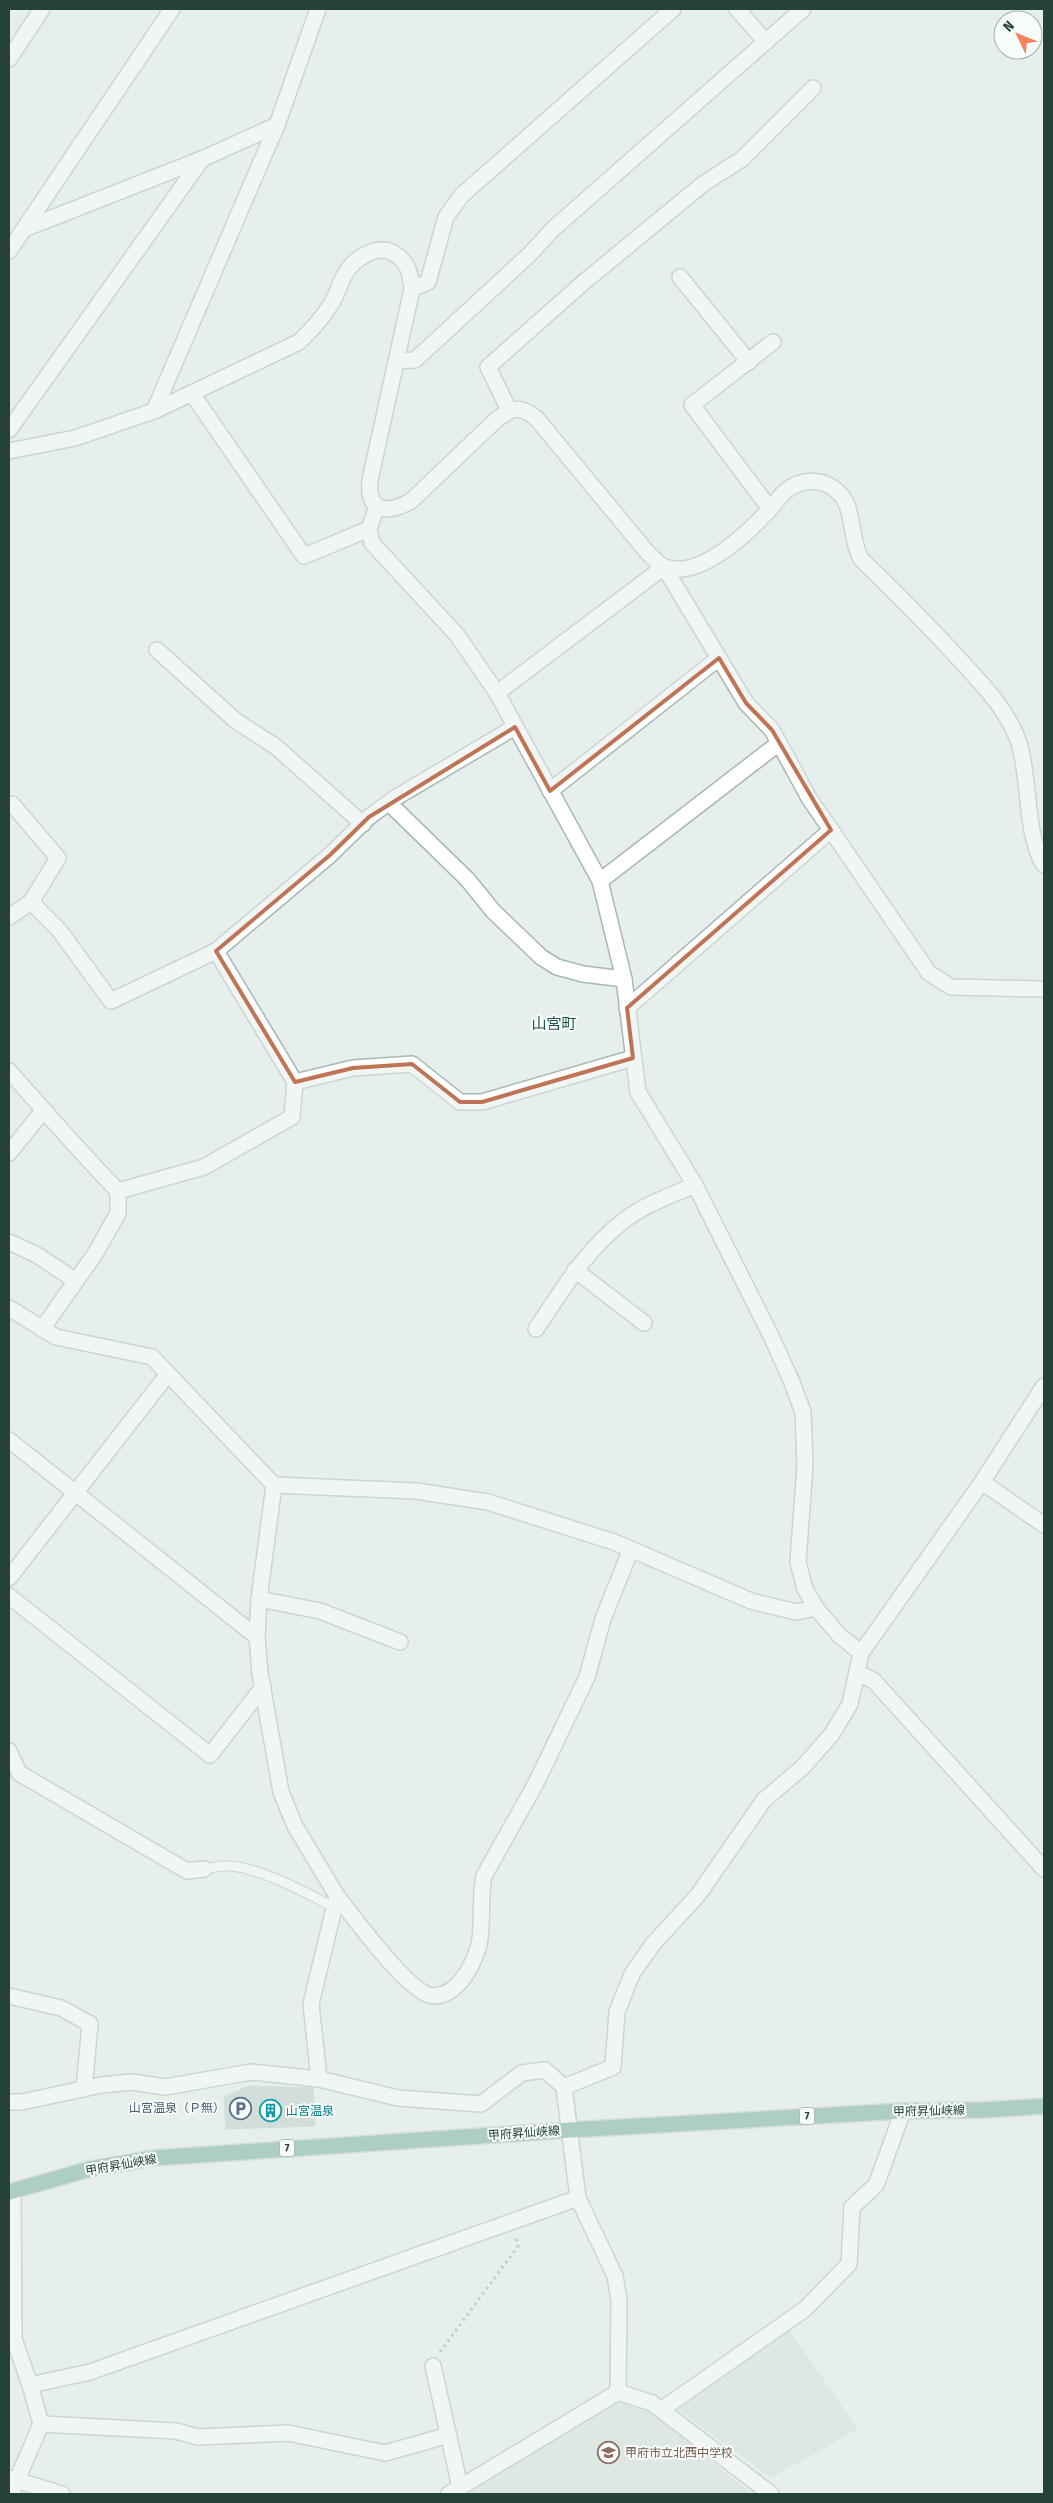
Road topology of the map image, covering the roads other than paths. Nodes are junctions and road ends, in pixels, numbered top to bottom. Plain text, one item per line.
1 (42, 9) edge
2 (172, 9) edge
3 (318, 9) edge
4 (673, 9) edge
5 (737, 9) edge
6 (803, 9) edge
7 (766, 42) junction
8 (9, 59) edge
9 (813, 88) dead end
10 (277, 126) junction
11 (202, 159) junction
12 (25, 228) junction
13 (9, 234) edge
14 (9, 251) edge
15 (680, 277) dead end
16 (412, 289) junction
17 (773, 342) dead end
18 (396, 361) junction
19 (749, 362) junction
20 (193, 395) junction
21 (509, 410) junction
22 (154, 411) junction
23 (9, 430) edge
24 (9, 451) edge
25 (377, 506) junction
26 (770, 509) junction
27 (369, 529) junction
28 (664, 567) junction
29 (157, 650) dead end
30 (719, 658) junction
31 (497, 693) junction
32 (515, 727) junction
33 (779, 743) junction
34 (550, 790) junction
35 (388, 803) junction
36 (12, 804) dead end
37 (363, 824) junction
38 (830, 830) junction
39 (1044, 865) edge
40 (600, 881) junction
41 (31, 902) junction
42 (9, 917) edge
43 (216, 951) junction
44 (624, 979) junction
45 (1044, 989) edge
46 (627, 1008) junction
47 (633, 1058) junction
48 (9, 1071) edge
49 (296, 1082) junction
50 (44, 1110) junction
51 (9, 1153) edge
52 (695, 1184) junction
53 (118, 1191) junction
54 (9, 1242) edge
55 (575, 1270) junction
56 (76, 1281) junction
57 (9, 1308) edge
58 (644, 1323) dead end
59 (42, 1328) junction
60 (536, 1328) dead end
61 (168, 1374) junction
62 (1044, 1386) edge
63 (9, 1440) edge
64 (982, 1482) junction
65 (274, 1485) junction
66 (75, 1492) junction
67 (1044, 1525) edge
68 (631, 1549) junction
69 (9, 1578) edge
70 (9, 1596) edge
71 (259, 1600) junction
72 (816, 1608) junction
73 (257, 1637) junction
74 (400, 1642) dead end
75 (861, 1653) junction
76 (858, 1672) junction
77 (263, 1687) junction
78 (9, 1751) edge
79 (204, 1869) joint
80 (1044, 1869) edge
81 (335, 1901) junction
82 (9, 1996) edge
83 (319, 2079) junction
84 (564, 2087) junction
85 (84, 2089) junction
86 (9, 2102) edge
87 (1044, 2106) edge
88 (903, 2111) junction
89 (570, 2130) junction
90 (11, 2192) edge
91 (578, 2198) junction
92 (11, 2339) edge
93 (433, 2366) road end
94 (30, 2385) junction
95 (618, 2392) junction
96 (661, 2410) junction
97 (41, 2424) junction
98 (448, 2435) junction
99 (13, 2479) edge
100 (455, 2491) edge
101 (11, 2494) edge
102 (62, 2494) edge
103 (771, 2494) edge

1 - 8 street
2 - 12 street
3 - 10 street
4 - 16 street
5 - 7 street
6 - 7 street
7 - 18 street
9 - 21 street
10 - 11 street
10 - 22 street
11 - 12 street
11 - 23 street
12 - 13 street
12 - 14 street
15 - 19 street
16 - 18 street
16 - 20 street
17 - 19 street
18 - 25 street
19 - 26 street
20 - 22 street
20 - 27 street
21 - 25 street
21 - 28 street
22 - 24 street
25 - 27 street
26 - 28 street
26 - 39 street
27 - 31 street
28 - 30 street
28 - 31 street
29 - 37 street
30 - 33 street
30 - 34 street
31 - 32 street
32 - 34 street
32 - 35 street
33 - 38 street
33 - 40 street
34 - 40 street
35 - 37 street
35 - 44 street
36 - 41 street
37 - 43 street
38 - 45 street
38 - 46 street
40 - 44 street
41 - 42 street
41 - 43 street
43 - 49 street
44 - 46 street
46 - 47 street
47 - 49 street
47 - 52 street
48 - 50 street
49 - 53 street
50 - 51 street
50 - 53 street
52 - 55 street
52 - 72 street
53 - 56 street
54 - 56 street
55 - 58 street
55 - 60 street
56 - 59 street
57 - 59 street
59 - 61 street
61 - 65 street
61 - 66 street
62 - 64 street
63 - 66 street
64 - 67 street
64 - 75 street
65 - 68 street
65 - 71 street
66 - 69 street
66 - 73 street
68 - 72 street
68 - 81 street
70 - 77 street
71 - 73 street
71 - 74 street
72 - 75 street
73 - 77 street
75 - 76 street
76 - 80 street
76 - 84 street
77 - 81 street
78 - 79 street
79 - 81 lane
81 - 83 street
82 - 85 street
83 - 84 street
83 - 85 street
84 - 89 street
85 - 86 street
87 - 88 main road, 甲府昇仙峡線 / 7
88 - 89 main road, 甲府昇仙峡線 / 7
88 - 96 street
89 - 90 main road, 甲府昇仙峡線 / 7
89 - 91 street
90 - 92 street
91 - 94 street
91 - 95 street
92 - 94 street
93 - 98 street
94 - 97 street
95 - 96 street
95 - 100 street
96 - 103 street
97 - 98 street
97 - 99 street
98 - 100 street
99 - 101 street
99 - 102 street

